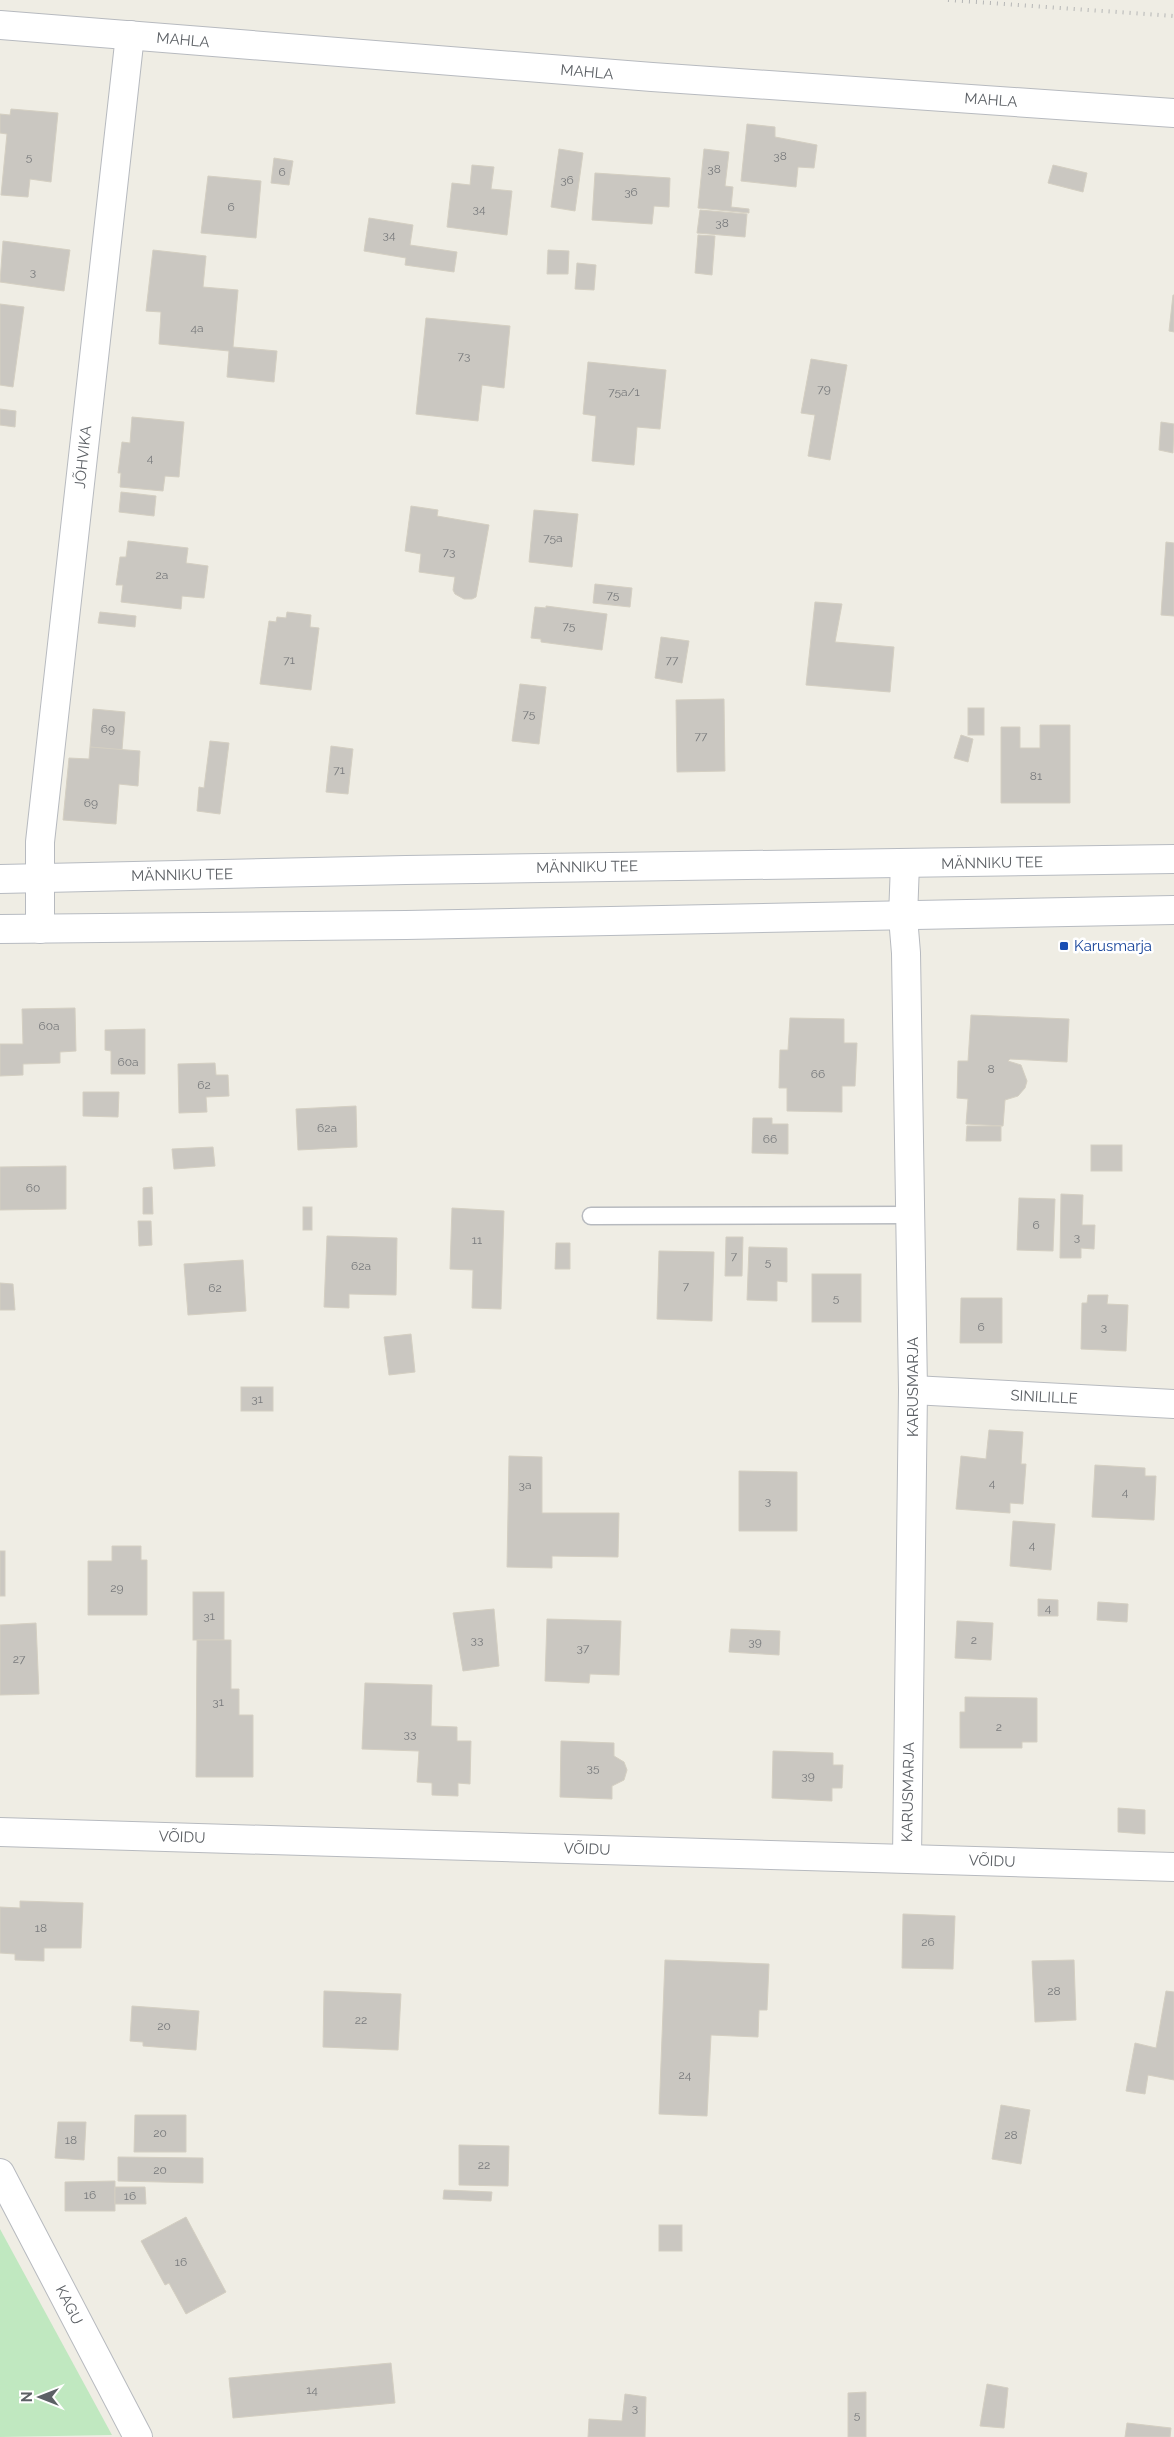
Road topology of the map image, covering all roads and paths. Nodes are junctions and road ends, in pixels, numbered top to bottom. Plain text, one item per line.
1 (0, 26) edge
2 (130, 35) junction
3 (1174, 113) edge
4 (1174, 859) edge
5 (905, 864) junction
6 (0, 879) edge
7 (40, 879) junction
8 (1174, 910) edge
9 (903, 916) junction
10 (0, 929) edge
11 (40, 929) junction
12 (910, 1214) junction
13 (591, 1216) dead end
14 (913, 1390) junction
15 (1174, 1404) edge
16 (0, 1832) edge
17 (907, 1858) junction
18 (1174, 1867) edge
19 (0, 2173) edge
20 (138, 2437) edge

1 - 2 street, MAHLA
2 - 3 street, MAHLA
2 - 7 street, JÕHVIKA
4 - 5 street, MÄNNIKU TEE
5 - 7 street, MÄNNIKU TEE
5 - 9 street, KARUSMARJA
6 - 7 street, MÄNNIKU TEE
7 - 11 street, JÕHVIKA
8 - 9 street
9 - 11 street
9 - 12 street, KARUSMARJA
10 - 11 street
12 - 13 lane
12 - 14 street, KARUSMARJA
14 - 15 street, SINILILLE
14 - 17 street, KARUSMARJA
16 - 17 street, VÕIDU
17 - 18 street, VÕIDU
19 - 20 street, KAGU

